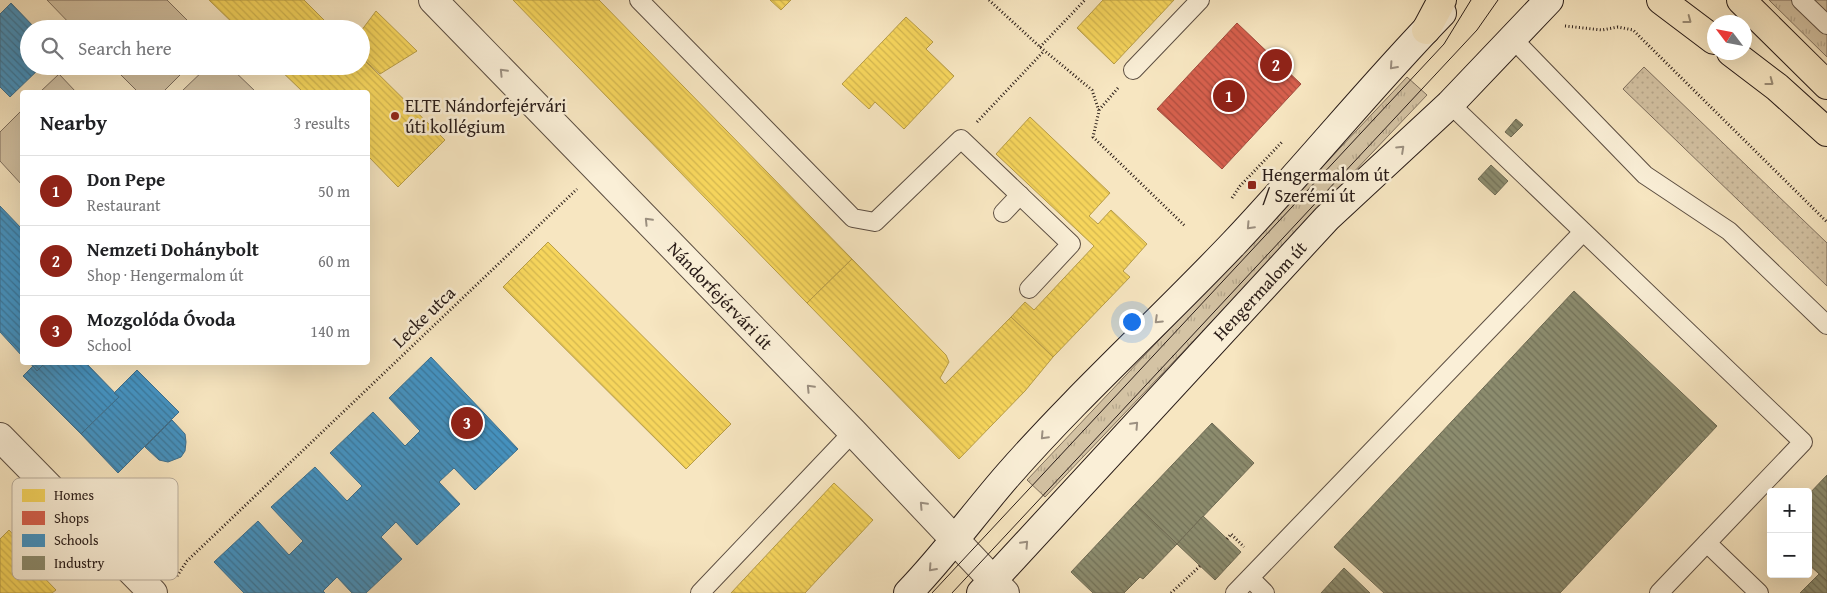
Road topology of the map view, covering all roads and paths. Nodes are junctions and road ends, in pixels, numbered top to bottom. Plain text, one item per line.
1 (639, 0) edge
2 (990, 0) edge
3 (1085, 0) edge
4 (1200, 0) edge
5 (1442, 0) edge
6 (1455, 0) edge
7 (1549, 0) edge
8 (1661, 0) edge
9 (1741, 0) edge
10 (1801, 0) edge
11 (441, 3) edge
12 (1827, 25) edge
13 (1576, 27) dead end
14 (1426, 30) junction
15 (1707, 35) edge
16 (1512, 38) junction
17 (1040, 47) junction
18 (1044, 51) junction
19 (1742, 60) edge
20 (1133, 70) dead end
21 (1827, 85) edge
22 (1450, 104) junction
23 (975, 124) dead end
24 (1827, 132) edge
25 (598, 170) junction
26 (1020, 195) junction
27 (1003, 213) dead end
28 (1827, 222) edge
29 (1186, 226) dead end
30 (1583, 232) junction
31 (1029, 289) dead end
32 (1827, 325) edge
33 (853, 432) junction
34 (0, 437) edge
35 (45, 478) edge
36 (955, 542) junction
37 (1707, 543) junction
38 (1200, 566) dead end
39 (178, 571) edge
40 (1250, 578) junction
41 (992, 589) edge
42 (700, 593) edge
43 (908, 593) edge
44 (1171, 593) edge
45 (1235, 593) edge
46 (1265, 593) edge
47 (1659, 593) edge
48 (1759, 593) edge

1 - 26 lane
2 - 17 path
3 - 17 path
4 - 20 lane
5 - 14 main road
6 - 14 main road
7 - 16 main road, Hengermalom út
8 -> 15 main road
9 - 21 main road
10 - 12 lane
25 -> 11 main road, Nándorfejérvári út
13 - 28 path
14 -> 36 main road
16 - 22 main road, Hengermalom út
16 - 32 lane
17 - 18 path
18 - 23 path
18 - 29 path
19 -> 24 main road
22 - 30 lane
41 -> 22 main road, Hengermalom út
33 -> 25 main road, Nándorfejérvári út
25 - 39 path, Lecke utca
26 - 27 lane
26 - 31 lane
30 - 37 lane
30 - 40 lane
36 -> 33 main road, Nándorfejérvári út
33 - 42 lane
34 - 35 main road
36 - 41 main road, Nándorfejérvári út
36 -> 43 main road
37 - 47 lane
37 - 48 lane
38 - 44 path
40 - 45 lane
40 - 46 lane

